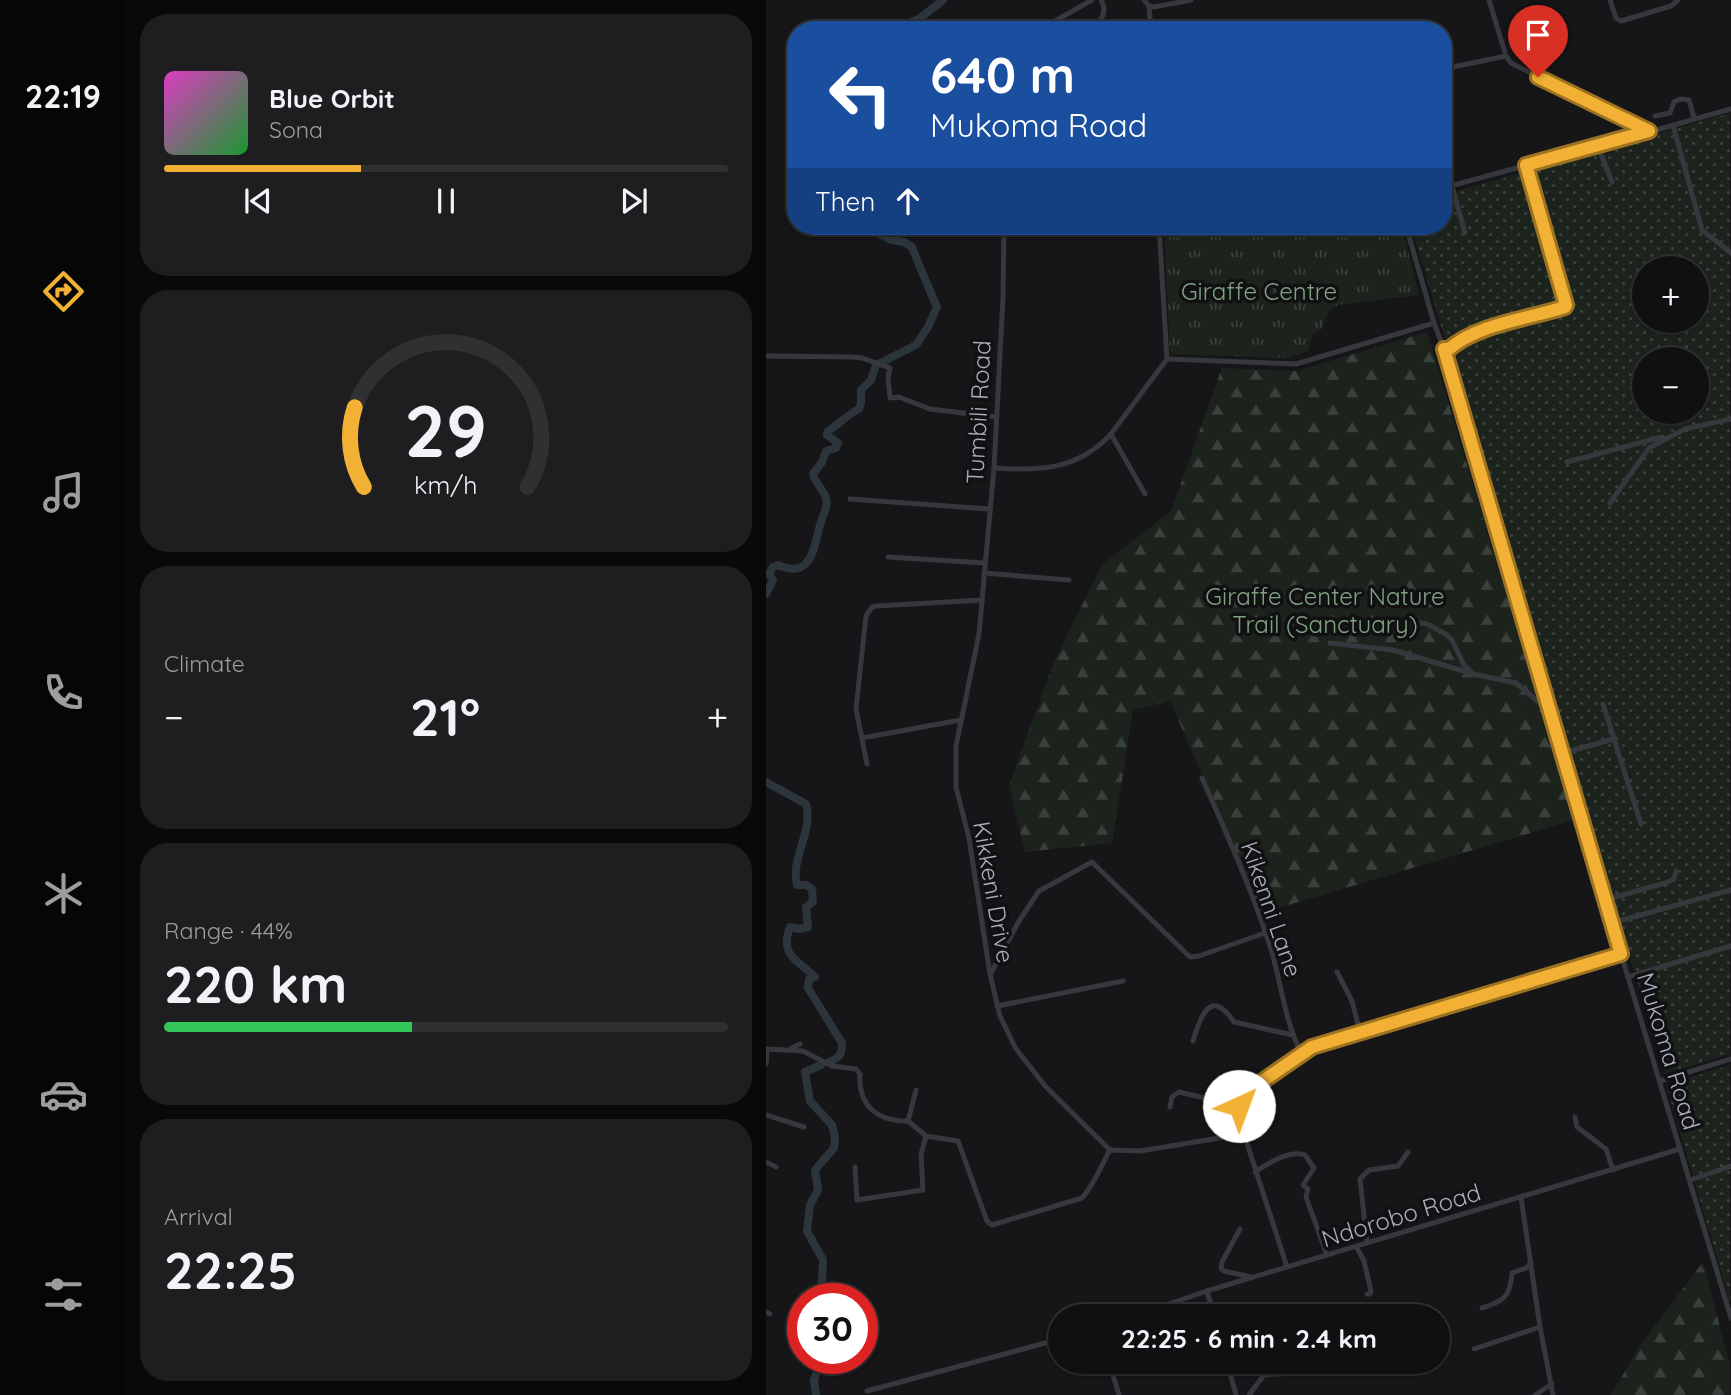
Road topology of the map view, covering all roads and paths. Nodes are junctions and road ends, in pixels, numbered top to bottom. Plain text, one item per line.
1 (1092, 0) edge
2 (1101, 0) edge
3 (1144, 0) edge
4 (1191, 0) edge
5 (1489, 0) edge
6 (1611, 0) edge
7 (1678, 0) edge
8 (1149, 6) junction
9 (1055, 21) edge
10 (1100, 21) edge
11 (1150, 21) edge
12 (1506, 56) junction
13 (1452, 67) edge
14 (1730, 109) edge
15 (1655, 116) dead end
16 (1694, 118) junction
17 (1673, 125) junction
18 (1649, 131) junction
19 (1598, 146) junction
20 (1526, 165) junction
21 (1612, 182) dead end
22 (1452, 186) joint
23 (1465, 233) dead end
24 (1003, 235) edge
25 (1160, 235) edge
26 (1409, 235) edge
27 (1730, 253) edge
28 (1434, 323) junction
29 (1444, 349) junction
30 (766, 356) edge
31 (1167, 359) junction
32 (996, 417) junction
33 (1730, 419) edge
34 (1111, 433) junction
35 (1675, 434) junction
36 (1567, 462) dead end
37 (994, 468) junction
38 (1145, 494) dead end
39 (850, 499) dead end
40 (1610, 503) dead end
41 (989, 509) junction
42 (888, 557) dead end
43 (984, 563) junction
44 (984, 573) junction
45 (1069, 580) dead end
46 (982, 600) junction
47 (1408, 621) dead end
48 (1330, 643) dead end
49 (1473, 674) junction
50 (1603, 704) dead end
51 (1551, 713) junction
52 (961, 720) junction
53 (862, 738) junction
54 (1614, 739) junction
55 (1563, 753) junction
56 (867, 764) dead end
57 (1202, 778) dead end
58 (1641, 824) dead end
59 (1677, 870) dead end
60 (1730, 890) edge
61 (1605, 900) junction
62 (1612, 923) junction
63 (1265, 933) junction
64 (1730, 946) edge
65 (1621, 954) junction
66 (1337, 972) dead end
67 (990, 974) junction
68 (1628, 978) junction
69 (1123, 981) dead end
70 (997, 1006) junction
71 (1360, 1032) junction
72 (1293, 1035) junction
73 (1193, 1041) dead end
74 (800, 1044) dead end
75 (790, 1049) junction
76 (1302, 1053) junction
77 (1730, 1059) edge
78 (766, 1064) edge
79 (1660, 1081) junction
80 (1260, 1083) junction
81 (916, 1090) dead end
82 (1263, 1105) dead end
83 (1239, 1106) junction
84 (1170, 1107) dead end
85 (766, 1115) edge
86 (1575, 1118) dead end
87 (908, 1121) junction
88 (804, 1127) dead end
89 (1244, 1135) junction
90 (926, 1136) junction
91 (1680, 1149) junction
92 (1110, 1150) junction
93 (1408, 1152) dead end
94 (766, 1162) edge
95 (776, 1167) dead end
96 (855, 1167) dead end
97 (1730, 1167) edge
98 (1613, 1170) junction
99 (1255, 1172) junction
100 (1690, 1180) junction
101 (1521, 1198) junction
102 (1240, 1229) dead end
103 (1367, 1243) junction
104 (1356, 1246) junction
105 (1327, 1255) junction
106 (1531, 1263) junction
107 (1287, 1267) junction
108 (1254, 1278) junction
109 (1207, 1291) junction
110 (1367, 1294) dead end
111 (1169, 1304) edge
112 (1211, 1304) edge
113 (1482, 1308) dead end
114 (1730, 1318) edge
115 (1540, 1328) junction
116 (1048, 1342) edge
117 (1474, 1349) dead end
118 (1113, 1374) edge
119 (1230, 1374) edge
120 (1278, 1374) edge
121 (1552, 1384) junction
122 (867, 1391) dead end
123 (1119, 1395) edge
124 (1236, 1395) edge
125 (1249, 1395) edge
126 (1535, 1395) edge
127 (1553, 1395) edge

1 - 9 street
2 - 10 street
3 - 8 street
4 - 8 street
5 - 12 street
6 - 7 street
8 - 11 street
12 - 13 street
12 - 18 street
14 - 16 street
15 - 16 street
16 - 17 street
17 - 18 street
17 - 27 street
18 - 19 street
19 - 20 street
19 - 21 street
20 - 22 street
20 - 29 street
22 - 23 street
24 - 32 street, Tumbili Road
25 - 31 street
26 - 28 street, Mukoma Road
28 - 29 street, Mukoma Road
28 - 31 street
29 - 51 street, Mukoma Road
30 - 32 street
31 - 34 street
32 - 37 street, Tumbili Road
33 - 35 street
34 - 37 street
34 - 38 street
35 - 36 street
35 - 40 street
37 - 41 street, Tumbili Road
39 - 41 street
41 - 43 street, Tumbili Road
42 - 43 street
43 - 44 street, Tumbili Road
44 - 45 street
44 - 46 street, Tumbili Road
46 - 52 street, Kikkeni Drive
46 - 53 street
47 - 49 street
48 - 49 street
49 - 51 street
50 - 54 street
51 - 55 street, Mukoma Road
52 - 53 street
52 - 67 street, Kikkeni Drive
53 - 56 street
54 - 55 street
54 - 58 street
55 - 61 street, Mukoma Road
57 - 63 street, Kikenni Lane
59 - 61 street
60 - 62 street
61 - 62 street, Mukoma Road
62 - 65 street, Mukoma Road
63 - 67 street
63 - 72 street, Kikenni Lane
64 - 68 street
65 - 68 street, Mukoma Road
65 - 71 street
66 - 71 street
67 - 70 street, Kikkeni Drive
68 - 79 street, Mukoma Road
69 - 70 street
70 - 92 street, Kikkeni Drive
71 - 76 street
72 - 73 street
72 - 76 street, Kikenni Lane
74 - 75 street
75 - 78 street
75 - 87 street
76 - 80 street
77 - 79 street
79 - 91 street, Mukoma Road
80 - 82 street
80 - 83 street
81 - 87 street
83 - 84 street
83 - 89 street
85 - 88 street
86 - 98 street
87 - 90 street
89 - 92 street
89 - 99 street
90 - 92 street
90 - 96 street
91 - 98 street, Ndorobo Road
91 - 100 street, Mukoma Road
93 - 103 street
94 - 95 street
97 - 100 street
98 - 101 street, Ndorobo Road
99 - 105 street
99 - 107 street
100 - 114 street, Mukoma Road
101 - 103 street, Ndorobo Road
101 - 106 street
102 - 108 street
103 - 104 street, Ndorobo Road
104 - 105 street, Ndorobo Road
104 - 110 street
105 - 107 street, Ndorobo Road
106 - 113 street
106 - 115 street
107 - 108 street, Ndorobo Road
108 - 109 street, Ndorobo Road
109 - 111 street, Ndorobo Road
109 - 112 street
115 - 117 street
115 - 121 street
116 - 122 street
118 - 123 street
119 - 124 street
120 - 125 street
121 - 126 street
121 - 127 street

